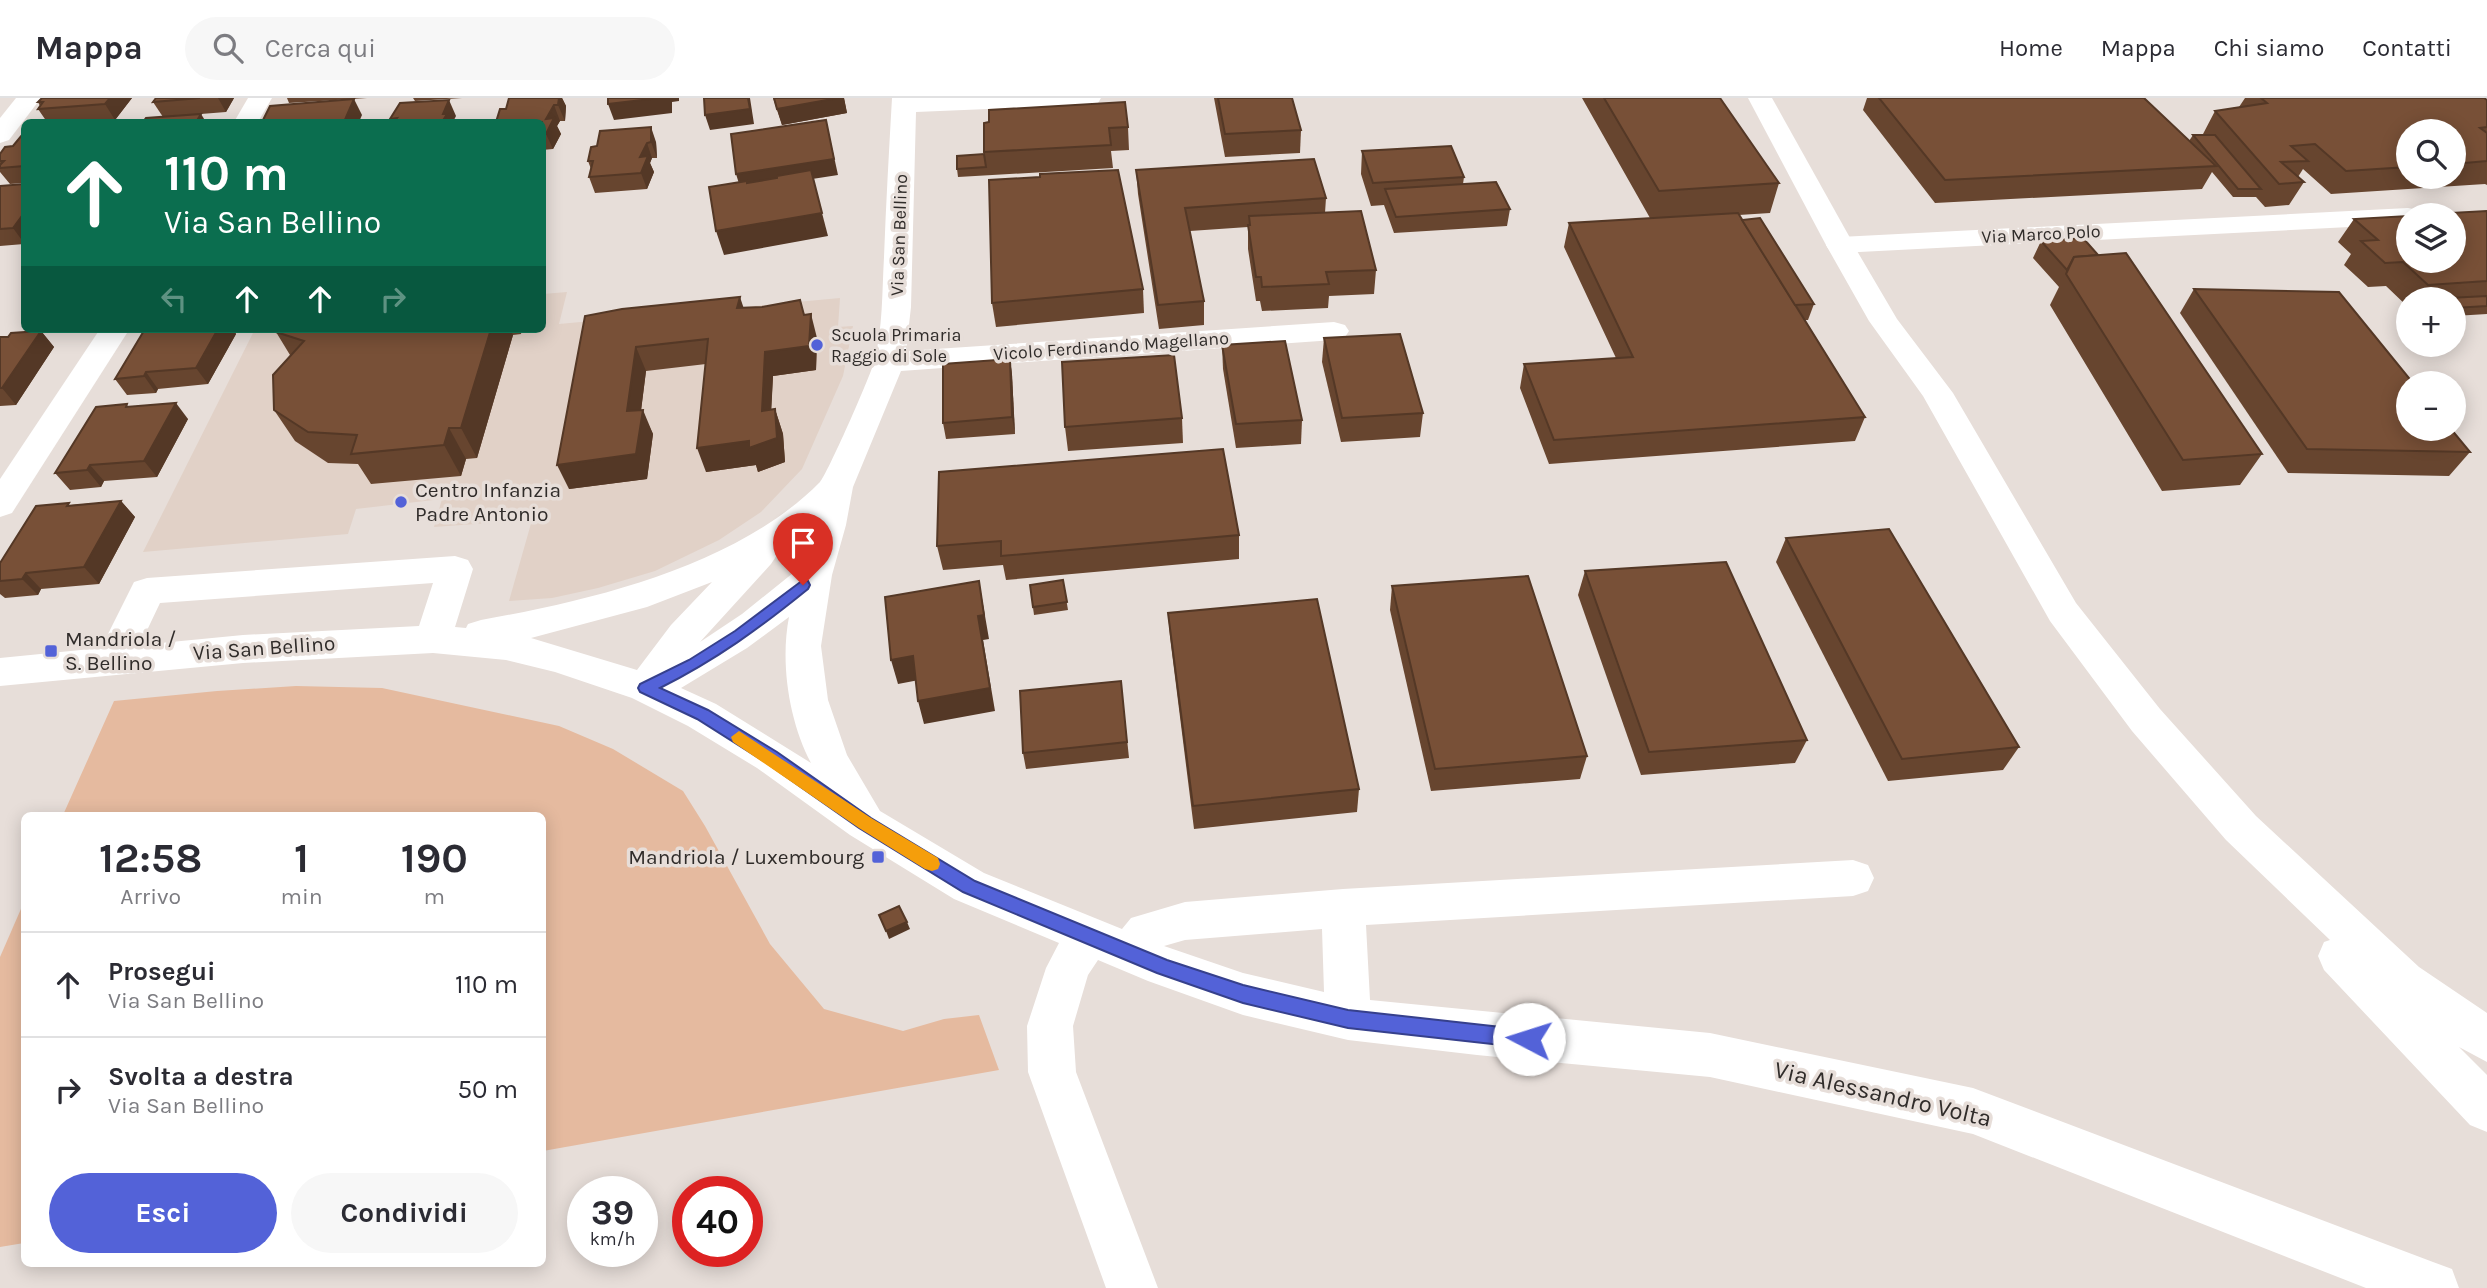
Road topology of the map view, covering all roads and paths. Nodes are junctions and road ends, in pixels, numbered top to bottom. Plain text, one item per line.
1 (29, 98) edge
2 (260, 98) edge
3 (1088, 98) edge
4 (1760, 98) edge
5 (904, 102) edge
6 (248, 119) edge
7 (0, 135) edge
8 (2396, 217) edge
9 (1840, 245) junction
10 (1884, 321) junction
11 (1334, 331) dead end
12 (112, 333) dead end
13 (888, 362) junction
14 (836, 487) junction
15 (0, 505) edge
16 (779, 532) junction
17 (814, 575) junction
18 (439, 640) junction
19 (114, 660) junction
20 (0, 672) edge
21 (646, 688) junction
22 (865, 823) junction
23 (1853, 878) dead end
24 (1343, 908) junction
25 (1109, 944) junction
26 (1348, 1019) junction
27 (2487, 1040) edge
28 (2487, 1109) edge
29 (1132, 1288) edge
30 (2432, 1288) edge

1 - 7 main road
2 - 6 main road
3 - 5 main road
4 - 9 main road
5 - 13 main road, Via San Bellino
8 - 9 main road, Via Marco Polo
9 - 10 main road
10 - 27 main road
10 - 28 main road
11 - 13 main road, Vicolo Ferdinando Magellano
12 - 15 main road
13 - 14 main road, Via San Bellino
14 - 16 main road, Via San Bellino
14 - 17 main road, Via San Bellino
16 - 18 main road, Via San Bellino
16 - 21 main road, Via San Bellino
17 - 21 main road
17 - 22 main road, Via San Bellino
18 - 19 main road, Via San Bellino
18 - 19 main road
18 - 21 main road, Via San Bellino
19 - 20 main road, Via San Bellino
21 - 22 main road, Via San Bellino
22 - 25 main road, Via Alessandro Volta
23 - 24 main road
24 - 25 main road
24 - 26 main road
25 - 26 main road, Via Alessandro Volta
25 - 29 main road
26 - 30 main road, Via Alessandro Volta

